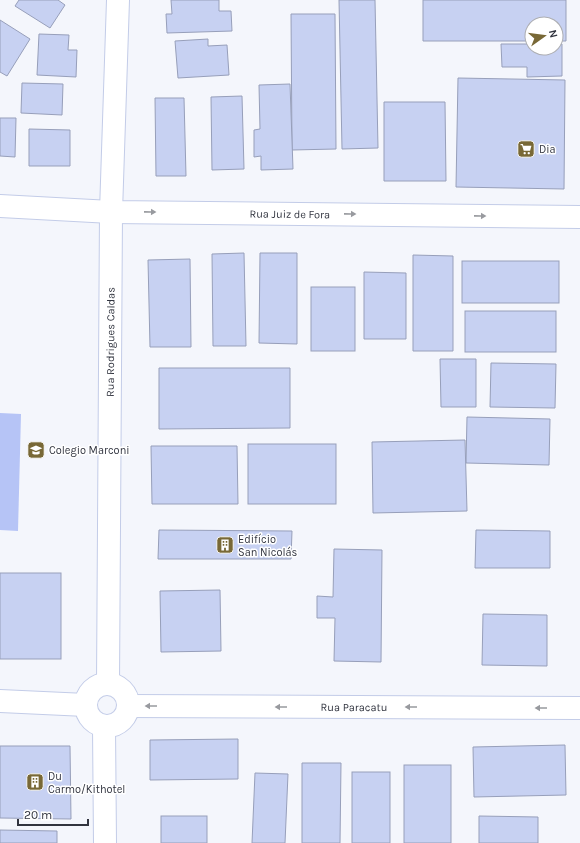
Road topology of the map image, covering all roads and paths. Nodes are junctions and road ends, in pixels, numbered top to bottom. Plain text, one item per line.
1 (118, 0) edge
2 (0, 206) edge
3 (111, 212) junction
4 (580, 217) edge
5 (108, 684) junction
6 (0, 701) edge
7 (86, 705) junction
8 (128, 706) junction
9 (580, 708) edge
10 (104, 727) junction
11 (104, 843) edge

1 - 3 street, Rua Rodrigues Caldas
2 - 3 street, Rua Juiz de Fora
3 -> 4 street, Rua Juiz de Fora
3 - 5 street, Rua Rodrigues Caldas
5 - 7 street
5 - 8 street
6 - 7 street
7 - 10 street
9 -> 8 street, Rua Paracatu
8 - 10 street
10 - 11 street

